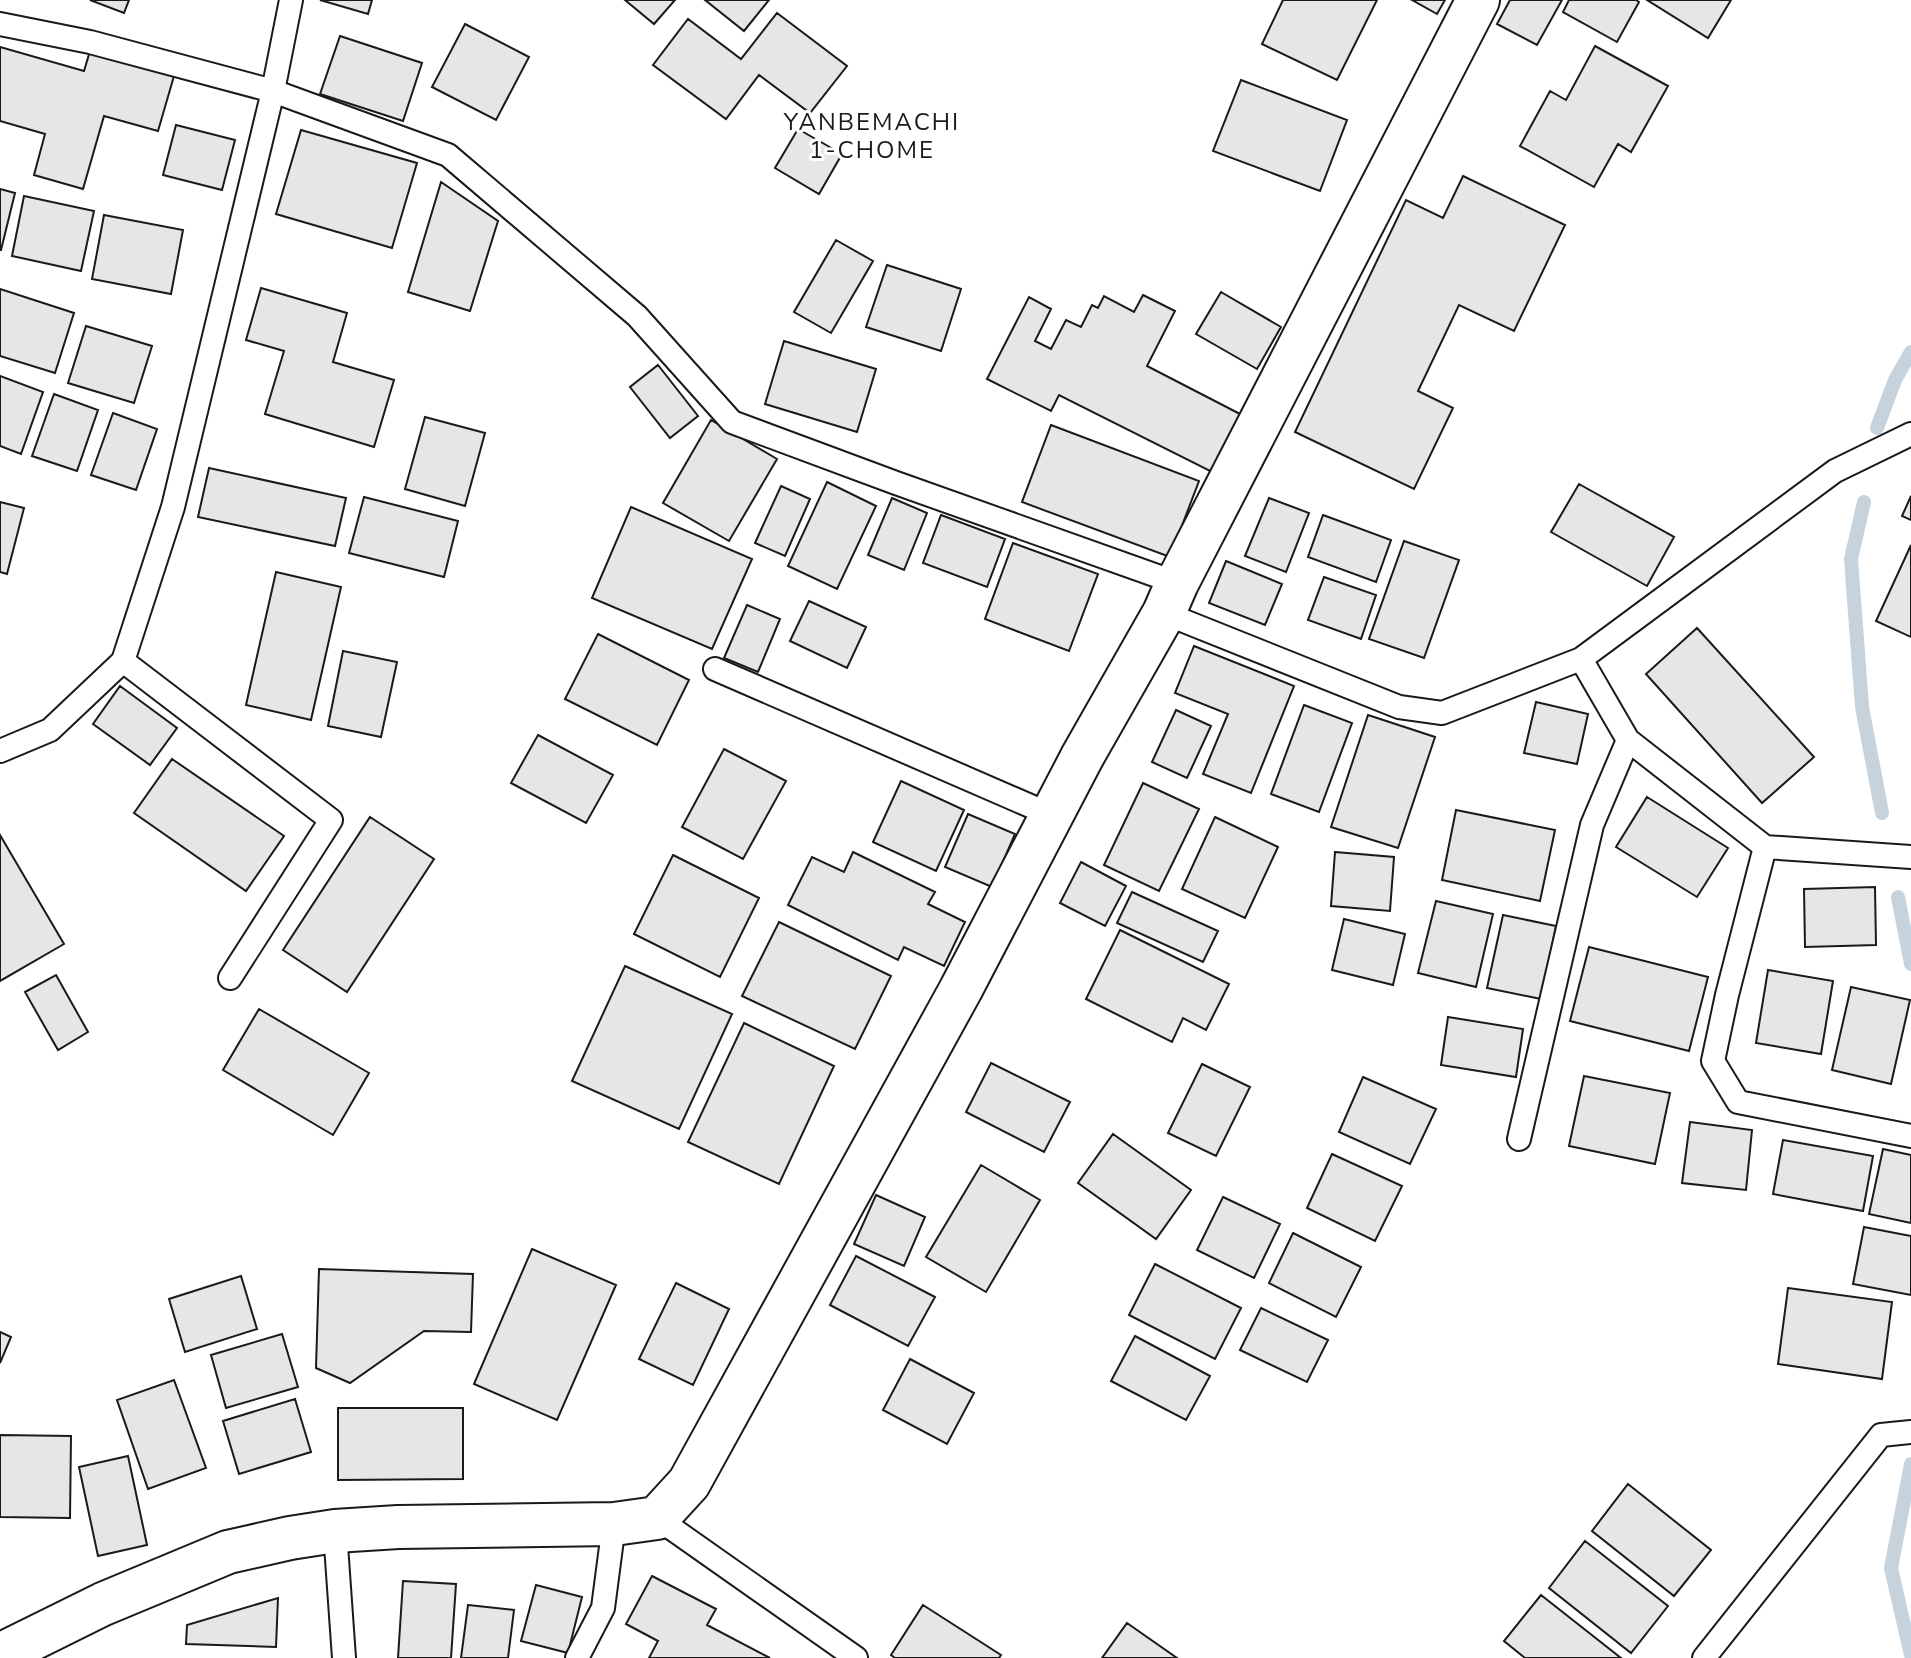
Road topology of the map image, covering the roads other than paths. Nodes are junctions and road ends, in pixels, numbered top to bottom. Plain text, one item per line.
1 (291, 0) edge
2 (1478, 0) edge
3 (0, 24) edge
4 (273, 91) junction
5 (1911, 434) edge
6 (1171, 598) junction
7 (1581, 659) junction
8 (123, 661) junction
9 (715, 669) dead end
10 (1628, 740) junction
11 (0, 751) edge
12 (1051, 815) junction
13 (1765, 847) junction
14 (1911, 857) edge
15 (230, 978) dead end
16 (1911, 1136) edge
17 (1519, 1139) dead end
18 (1911, 1432) edge
19 (657, 1518) junction
20 (614, 1524) junction
21 (335, 1531) junction
22 (0, 1655) edge
23 (344, 1658) edge
24 (577, 1658) edge
25 (856, 1658) edge
26 (1704, 1658) edge

1 - 4 lane
2 - 6 street
3 - 4 lane
4 - 6 lane
4 - 8 lane
5 - 7 lane
6 - 7 lane
6 - 12 street
7 - 10 lane
8 - 11 lane
8 - 15 lane
9 - 12 lane
10 - 13 lane
10 - 17 lane
12 - 19 street
13 - 14 lane
13 - 16 lane
18 - 26 lane
19 - 20 street
19 - 25 lane
20 - 21 street
20 - 24 lane
21 - 22 street
21 - 23 lane

